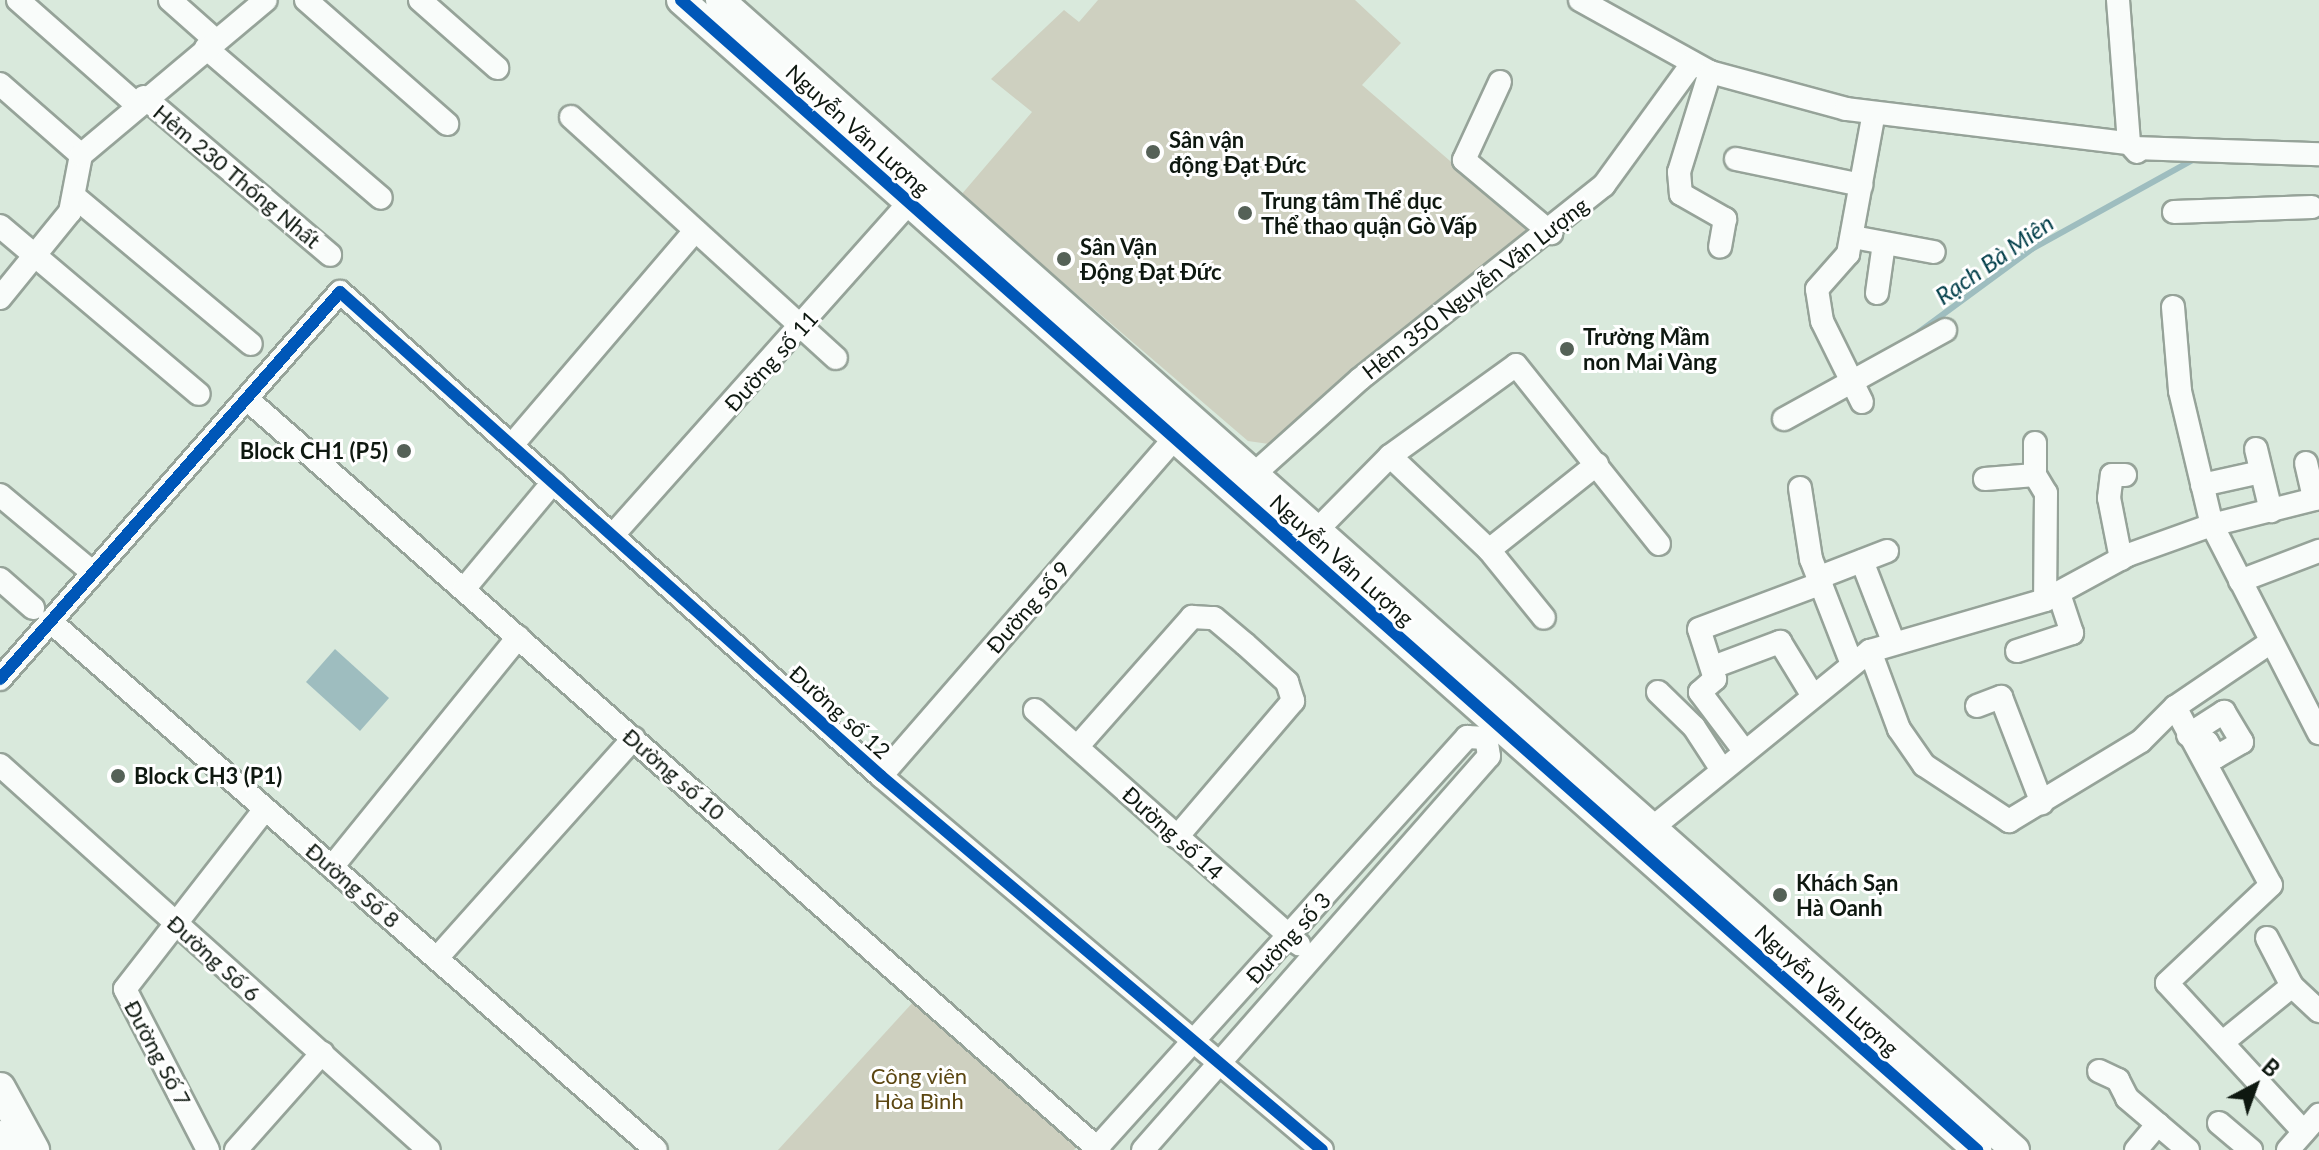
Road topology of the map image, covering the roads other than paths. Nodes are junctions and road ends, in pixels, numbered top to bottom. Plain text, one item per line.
1 (18, 0) edge
2 (170, 0) edge
3 (266, 0) edge
4 (306, 0) edge
5 (420, 0) edge
6 (681, 0) edge
7 (1580, 0) edge
8 (2118, 0) edge
9 (732, 13) edge
10 (211, 44) junction
11 (497, 68) dead end
12 (1701, 68) junction
13 (1500, 82) dead end
14 (0, 84) edge
15 (140, 101) junction
16 (1874, 113) junction
17 (571, 117) dead end
18 (447, 124) dead end
19 (2134, 149) junction
20 (2319, 154) edge
21 (81, 155) junction
22 (1736, 159) dead end
23 (1861, 185) junction
24 (917, 193) junction
25 (75, 197) junction
26 (381, 198) dead end
27 (2312, 207) dead end
28 (2174, 212) dead end
29 (0, 226) edge
30 (695, 231) junction
31 (1551, 233) junction
32 (1853, 237) junction
33 (1884, 243) junction
34 (1720, 247) dead end
35 (1934, 252) dead end
36 (35, 255) junction
37 (330, 255) dead end
38 (1877, 293) dead end
39 (0, 298) edge
40 (2173, 307) dead end
41 (801, 329) junction
42 (1945, 330) dead end
43 (251, 344) dead end
44 (836, 358) dead end
45 (1857, 392) junction
46 (199, 394) dead end
47 (247, 399) junction
48 (1784, 419) dead end
49 (1175, 438) junction
50 (2035, 443) dead end
51 (512, 445) junction
52 (2256, 449) dead end
53 (1390, 456) junction
54 (2306, 463) dead end
55 (1597, 464) junction
56 (2252, 474) dead end
57 (2035, 475) junction
58 (2125, 475) dead end
59 (1985, 479) dead end
60 (553, 482) junction
61 (1244, 483) junction
62 (2202, 485) junction
63 (1800, 488) dead end
64 (0, 495) edge
65 (2316, 498) edge
66 (2271, 511) junction
67 (2212, 525) junction
68 (1317, 530) junction
69 (613, 535) junction
70 (1659, 544) dead end
71 (1489, 550) junction
72 (1887, 551) dead end
73 (2319, 551) edge
74 (2121, 559) junction
75 (1862, 561) junction
76 (92, 572) junction
77 (0, 579) edge
78 (1821, 580) junction
79 (2240, 581) junction
80 (464, 589) junction
81 (2052, 597) junction
82 (42, 614) junction
83 (1544, 618) dead end
84 (518, 637) junction
85 (1893, 641) junction
86 (2271, 642) junction
87 (2017, 651) dead end
88 (1861, 657) junction
89 (1713, 667) junction
90 (0, 679) edge
91 (1658, 692) dead end
92 (1813, 696) junction
93 (1977, 706) dead end
94 (2175, 707) junction
95 (1035, 710) dead end
96 (1500, 723) junction
97 (2319, 733) edge
98 (634, 738) junction
99 (1077, 747) junction
100 (1745, 752) junction
101 (0, 765) edge
102 (1722, 770) junction
103 (881, 776) junction
104 (2042, 803) junction
105 (265, 809) junction
106 (1652, 828) junction
107 (1177, 837) junction
108 (332, 867) junction
109 (175, 923) junction
110 (1291, 937) junction
111 (2267, 938) dead end
112 (1312, 956) junction
113 (437, 958) junction
114 (2292, 986) junction
115 (2319, 1011) edge
116 (1841, 1012) junction
117 (1193, 1041) junction
118 (2223, 1042) junction
119 (322, 1053) junction
120 (1222, 1063) junction
121 (2099, 1071) dead end
122 (0, 1088) edge
123 (2219, 1123) dead end
124 (2312, 1123) edge
125 (2158, 1124) junction
126 (0, 1136) edge
127 (1097, 1149) edge
128 (8, 1150) edge
129 (34, 1150) edge
130 (208, 1150) edge
131 (236, 1150) edge
132 (429, 1150) edge
133 (656, 1150) edge
134 (1143, 1150) edge
135 (1322, 1150) edge
136 (1977, 1150) edge
137 (2015, 1150) edge
138 (2136, 1150) edge
139 (2188, 1150) edge
140 (2251, 1150) edge
141 (2288, 1150) edge

1 - 15 street, Hẻm 230 Thống Nhất
2 - 10 street
3 - 10 street
4 - 18 street
5 - 11 street
6 - 9 street, Nguyễn Văn Lượng
7 - 12 street
8 - 19 street
9 - 24 street, Nguyễn Văn Lượng
10 - 15 street
10 - 26 street
12 - 16 street
12 - 31 street, Hẻm 350 Nguyễn Văn Lượng
12 - 34 street
13 - 31 street
14 - 21 street
15 - 21 street
15 - 37 street, Hẻm 230 Thống Nhất
16 - 19 street
16 - 23 street
17 - 30 street
19 - 20 street
21 - 25 street
22 - 23 street
23 - 32 street
24 - 41 street, Đường số 11
24 - 49 street, Nguyễn Văn Lượng
24 - 61 street, Nguyễn Văn Lượng
25 - 36 street
25 - 43 street
27 - 28 street
29 - 36 street
30 - 41 street
30 - 51 street
31 - 61 street, Hẻm 350 Nguyễn Văn Lượng
32 - 33 street
32 - 45 street
33 - 35 street
33 - 38 street
36 - 39 street
36 - 46 street
40 - 62 street
41 - 44 street
41 - 69 street, Đường số 11
42 - 45 street
45 - 48 street
47 - 51 street, Đường số 12
47 - 76 street
47 - 80 street, Đường số 10
49 - 61 street, Nguyễn Văn Lượng
49 - 103 street, Đường số 9
50 - 57 street
51 - 60 street, Đường số 12
52 - 66 street
53 - 55 street
53 - 68 street
53 - 71 street
54 - 65 street
55 - 70 street
55 - 71 street
56 - 62 street
57 - 59 street
57 - 81 street
58 - 74 street
60 - 69 street, Đường số 12
60 - 80 street
61 - 68 street, Nguyễn Văn Lượng
61 - 96 street, Nguyễn Văn Lượng
62 - 67 street
63 - 78 street
64 - 76 street
65 - 66 street
66 - 67 street
67 - 74 street
67 - 79 street
68 - 96 street, Nguyễn Văn Lượng
69 - 103 street, Đường số 12
71 - 83 street
72 - 75 street
73 - 79 street
74 - 81 street
75 - 78 street
75 - 85 street
76 - 82 street
77 - 82 street, Đường Số 8
78 - 88 street
78 - 89 street
79 - 86 street
80 - 84 street, Đường số 10
81 - 85 street
81 - 87 street
82 - 90 street
82 - 105 street, Đường Số 8
84 - 98 street, Đường số 10
84 - 108 street
85 - 88 street
86 - 94 street
86 - 97 street
88 - 92 street
88 - 104 street
89 - 92 street
89 - 100 street
91 - 102 street
92 - 100 street
93 - 104 street
94 - 104 street
94 - 118 street
95 - 99 street, Đường số 14
96 - 106 street, Nguyễn Văn Lượng
96 - 110 street, Đường số 3
96 - 112 street, Đường số 3
96 - 116 street, Nguyễn Văn Lượng
98 - 113 street
98 - 127 street, Đường số 10
99 - 107 street, Đường số 14
99 - 107 street
100 - 102 street
101 - 109 street, Đường Số 6
102 - 106 street
103 - 117 street, Đường số 12
105 - 108 street, Đường Số 8
105 - 109 street, Đường Số 7
106 - 116 street, Nguyễn Văn Lượng
107 - 110 street, Đường số 14
108 - 113 street, Đường Số 8
109 - 119 street, Đường Số 6
109 - 130 street, Đường Số 7
110 - 112 street, Đường số 14
110 - 117 street, Đường số 3
111 - 114 street
112 - 120 street, Đường số 3
113 - 133 street, Đường Số 8
114 - 115 street
114 - 118 street
116 - 136 street, Nguyễn Văn Lượng
116 - 137 street, Nguyễn Văn Lượng
117 - 120 street, Đường số 12
117 - 127 street, Đường số 3
118 - 124 street
119 - 131 street
119 - 132 street, Đường Số 6
120 - 134 street, Đường số 3
120 - 135 street, Đường số 12
121 - 125 street
122 - 129 main road
123 - 140 street
124 - 141 street
125 - 138 street
125 - 139 street
126 - 128 main road

